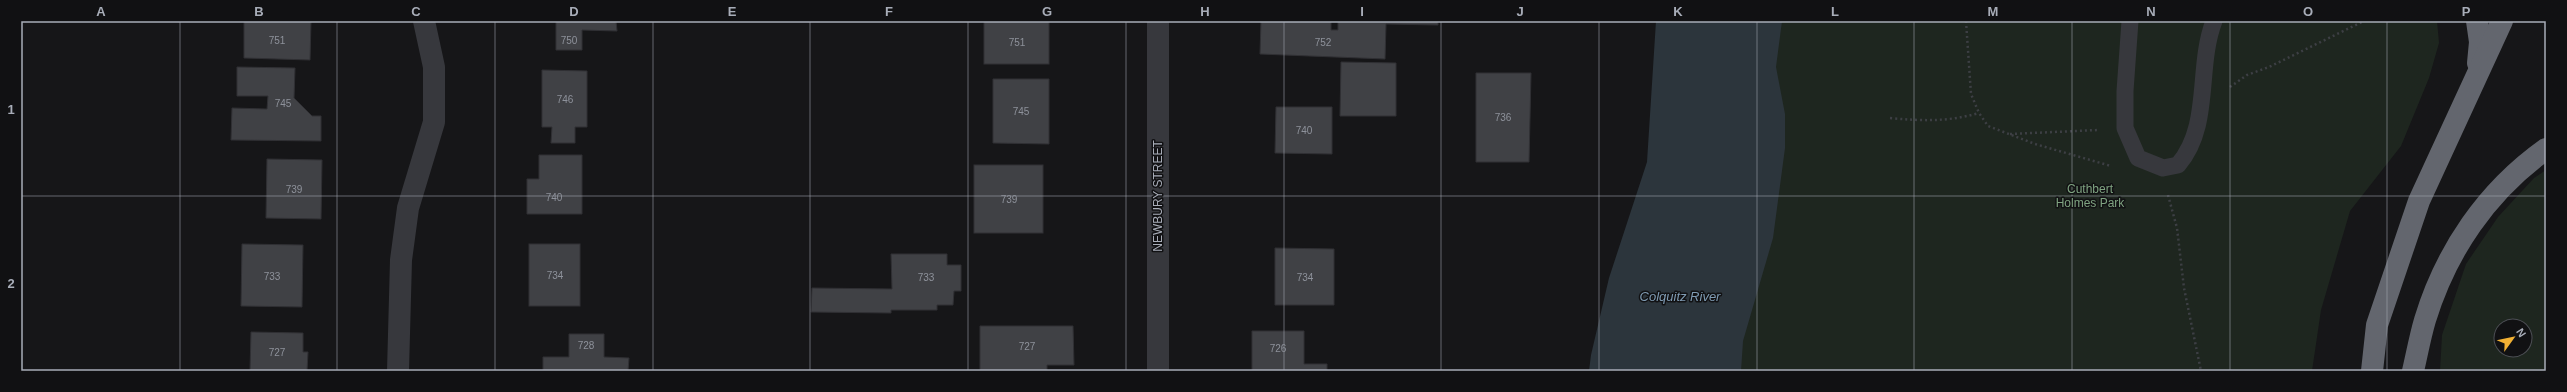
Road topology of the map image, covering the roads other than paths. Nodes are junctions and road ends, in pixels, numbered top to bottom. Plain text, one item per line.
1 (424, 21) edge
2 (1158, 21) edge
3 (2130, 21) edge
4 (2214, 21) edge
5 (2477, 21) edge
6 (2502, 21) edge
7 (2476, 74) junction
8 (2546, 149) edge
9 (398, 371) edge
10 (1158, 371) edge
11 (2372, 371) edge
12 (2413, 371) edge

1 - 9 street
2 - 10 street, NEWBURY STREET
3 - 4 lane
5 - 7 highway
6 - 7 highway
7 - 11 highway
8 - 12 highway

